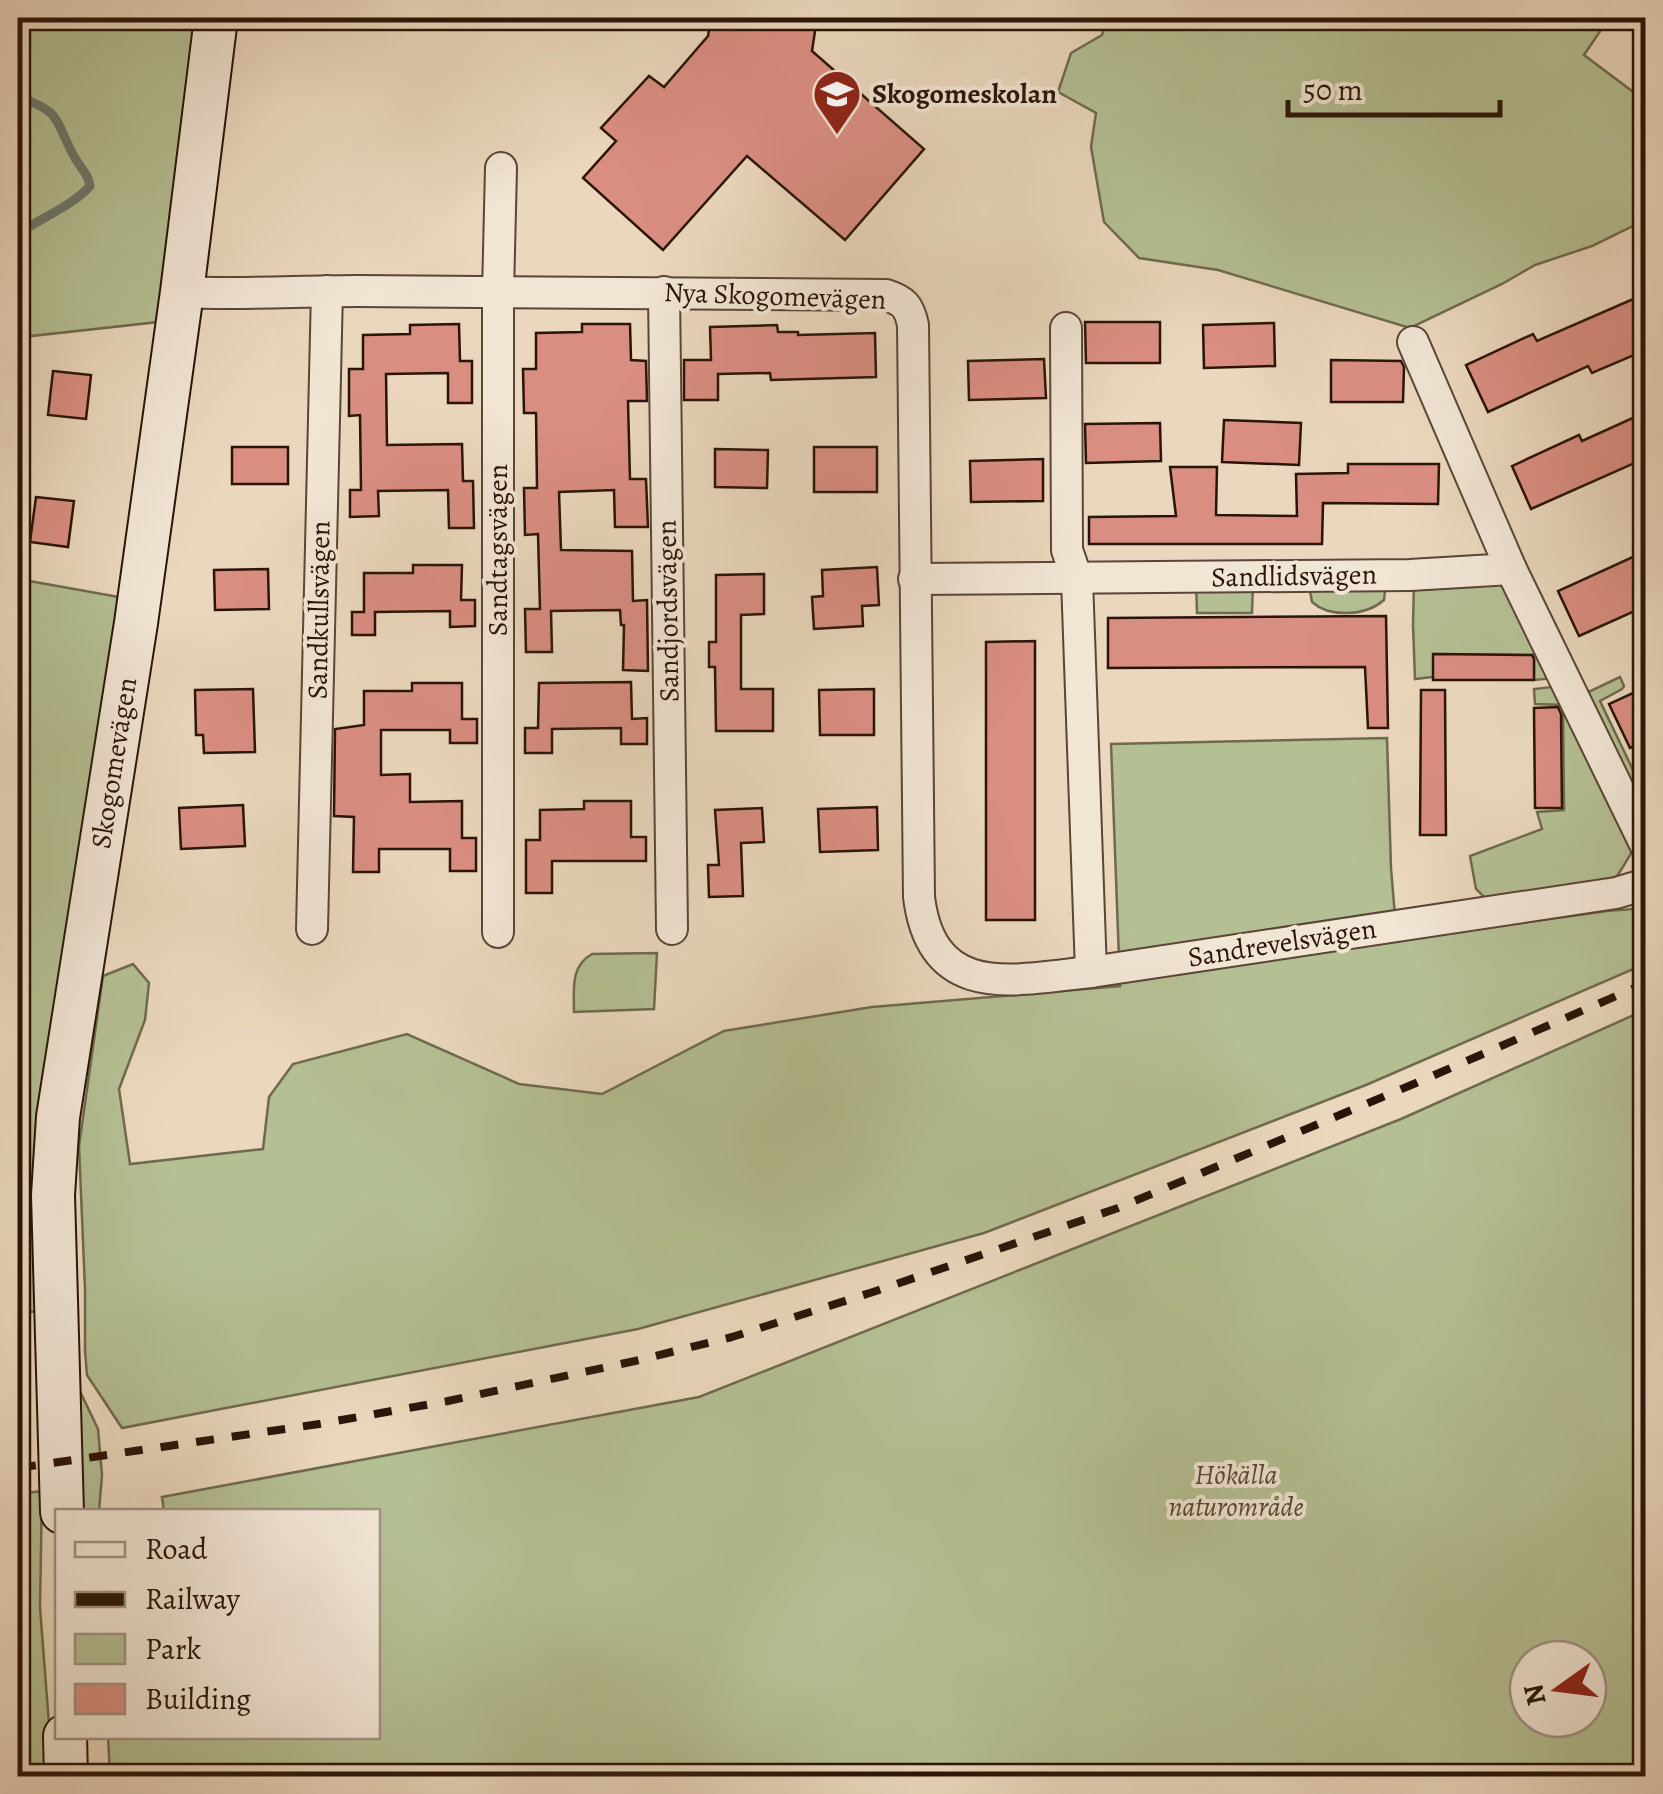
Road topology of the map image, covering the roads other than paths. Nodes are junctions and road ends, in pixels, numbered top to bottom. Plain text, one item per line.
1 (216, 18) edge
2 (502, 168) dead end
3 (327, 291) junction
4 (182, 292) junction
5 (664, 292) junction
6 (498, 293) junction
7 (1066, 328) dead end
8 (1413, 342) dead end
9 (1511, 569) junction
10 (914, 578) junction
11 (1077, 579) junction
12 (1646, 846) edge
13 (1646, 884) edge
14 (312, 929) dead end
15 (672, 929) dead end
16 (498, 932) dead end
17 (930, 940) joint
18 (1091, 972) junction
19 (62, 1509) edge
20 (65, 1739) edge
21 (66, 1776) edge

1 - 4 street, Skogomevägen
2 - 6 street, Sandtagsvägen
3 - 4 street, Nya Skogomevägen
3 - 6 street, Nya Skogomevägen
3 - 14 street, Sandkullsvägen
4 - 19 street, Skogomevägen
5 - 6 street, Nya Skogomevägen
5 - 10 street, Nya Skogomevägen
5 - 15 street, Sandjordsvägen
6 - 16 street, Sandtagsvägen
7 - 11 street
8 - 9 street
9 - 11 street, Sandlidsvägen
9 - 12 street
10 - 11 street, Sandlidsvägen
10 - 17 street, Nya Skogomevägen
11 - 18 street
13 - 18 street, Sandrevelsvägen
17 - 18 street, Sandrevelsvägen
20 - 21 street

